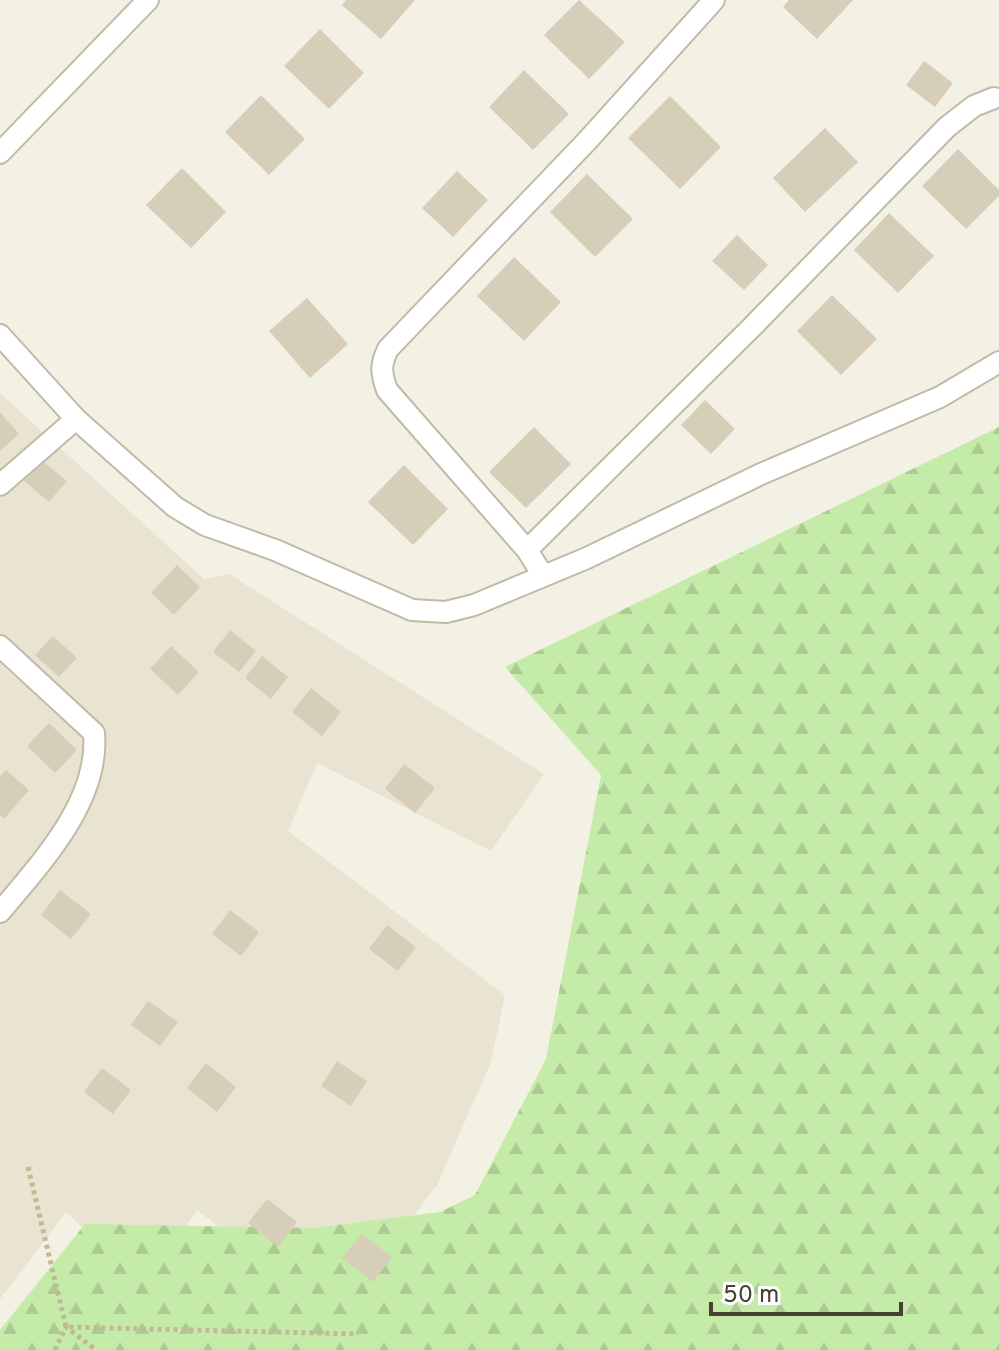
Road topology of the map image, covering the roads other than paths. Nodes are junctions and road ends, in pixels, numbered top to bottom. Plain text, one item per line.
1 (148, 0) edge
2 (714, 0) edge
3 (997, 98) edge
4 (0, 153) edge
5 (0, 335) edge
6 (999, 362) edge
7 (76, 419) junction
8 (0, 485) edge
9 (527, 550) junction
10 (542, 574) junction
11 (0, 646) edge
12 (0, 912) edge

1 - 4 street
2 - 9 street
3 - 9 street
5 - 7 street
6 - 10 street
7 - 8 street
7 - 10 street
9 - 10 street
11 - 12 street

